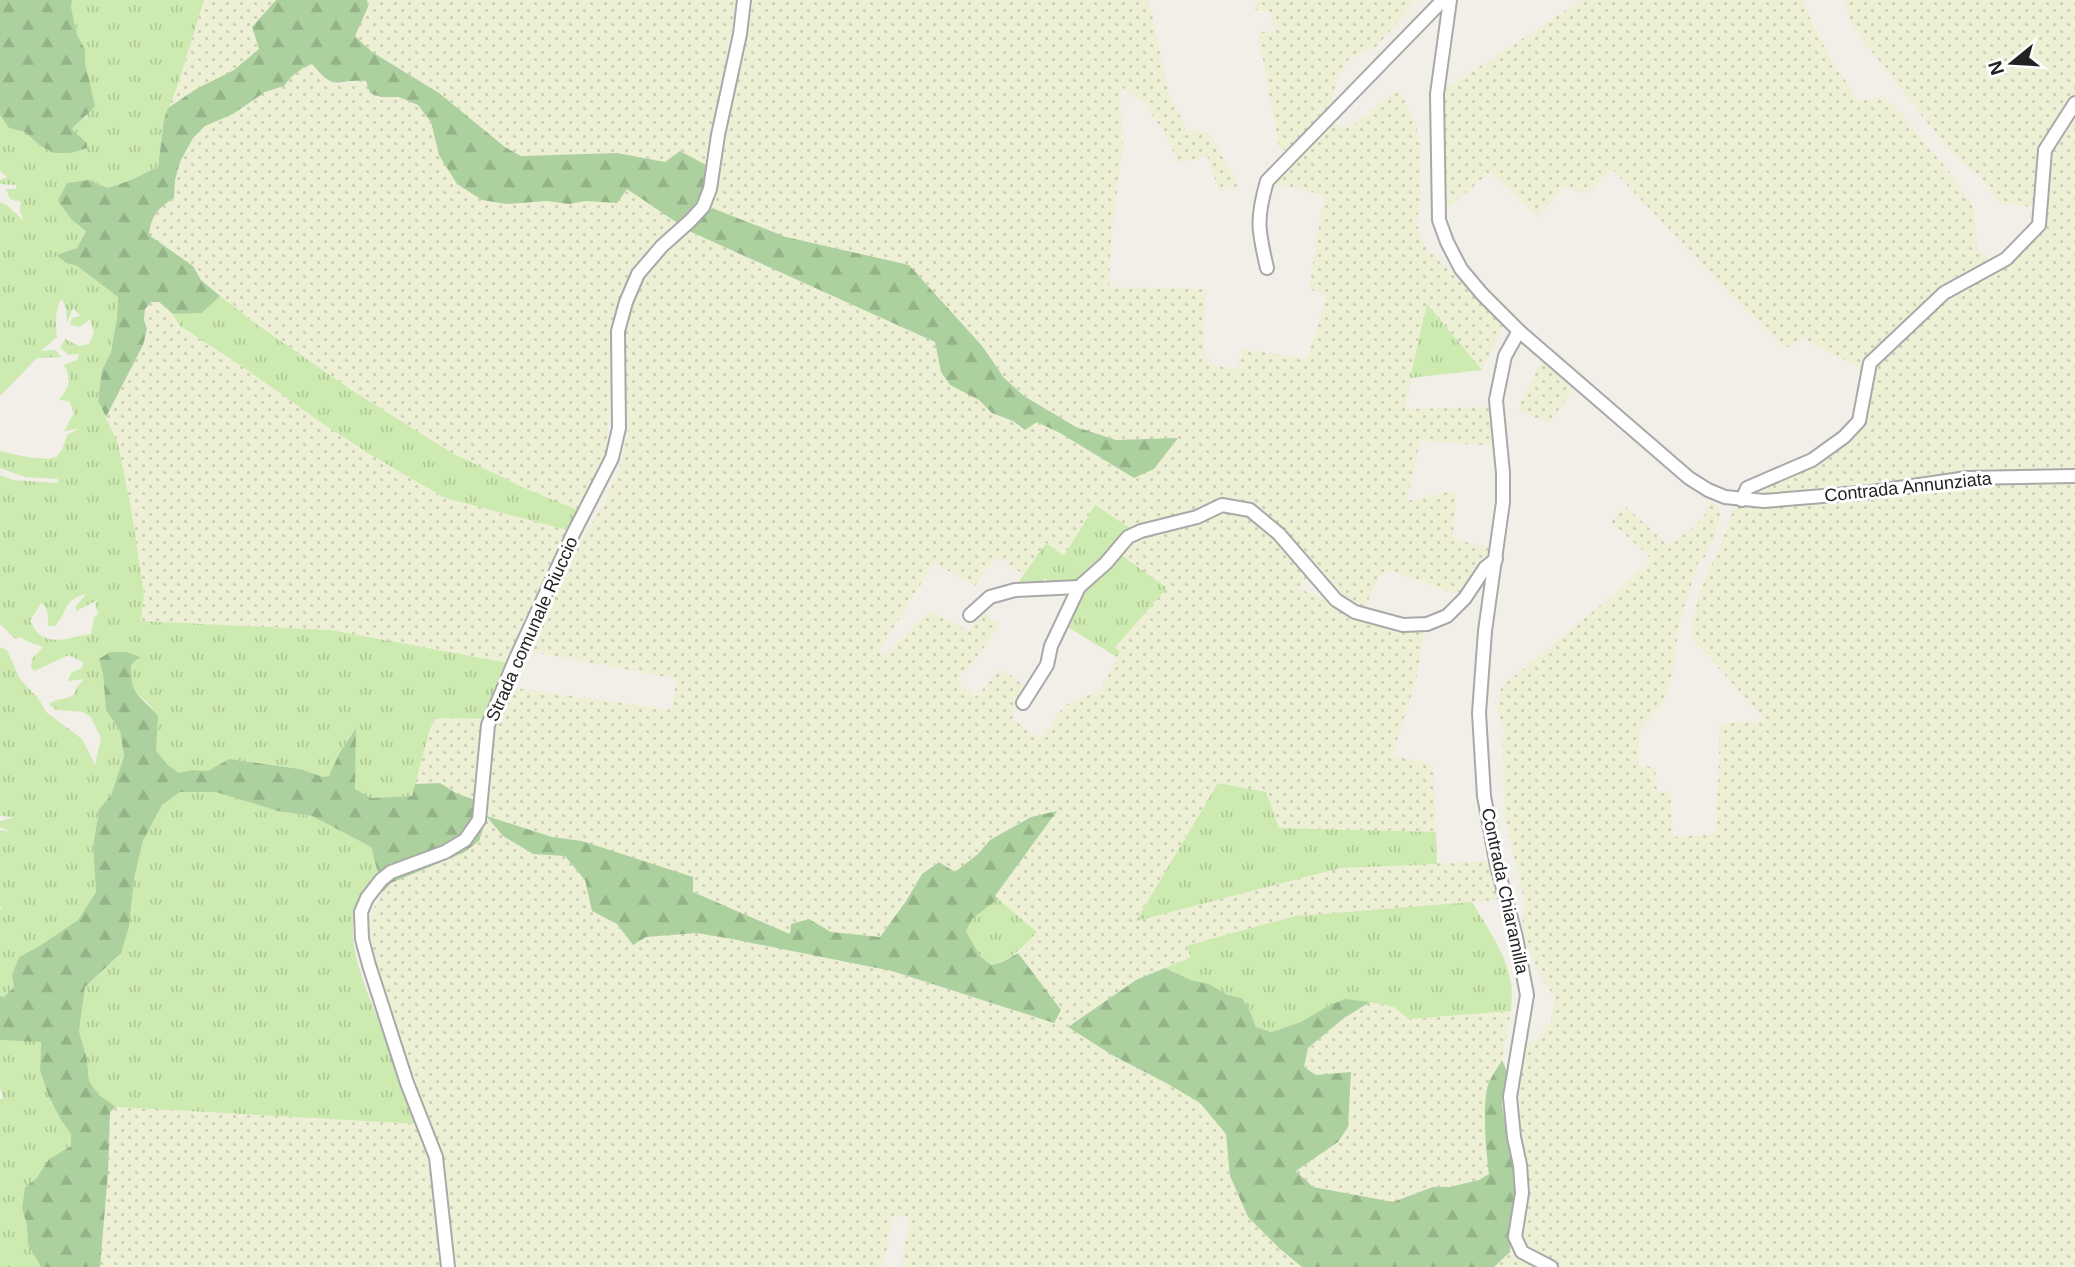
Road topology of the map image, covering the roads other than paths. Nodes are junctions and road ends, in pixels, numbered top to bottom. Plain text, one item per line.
1 (744, 0) edge
2 (1443, 0) edge
3 (1450, 0) edge
4 (2075, 103) edge
5 (1267, 268) dead end
6 (1519, 331) junction
7 (2075, 476) edge
8 (1742, 500) junction
9 (1496, 559) junction
10 (1079, 587) junction
11 (970, 615) dead end
12 (1023, 703) dead end
13 (448, 1267) edge
14 (1550, 1267) edge

1 - 13 street, Strada comunale Riuccio
2 - 5 street
3 - 6 street
4 - 8 street
6 - 8 street, Contrada Annunziata
6 - 9 street, Contrada Chiaramilla
7 - 8 street, Contrada Annunziata
9 - 10 street
9 - 14 street, Contrada Chiaramilla
10 - 11 street
10 - 12 street

